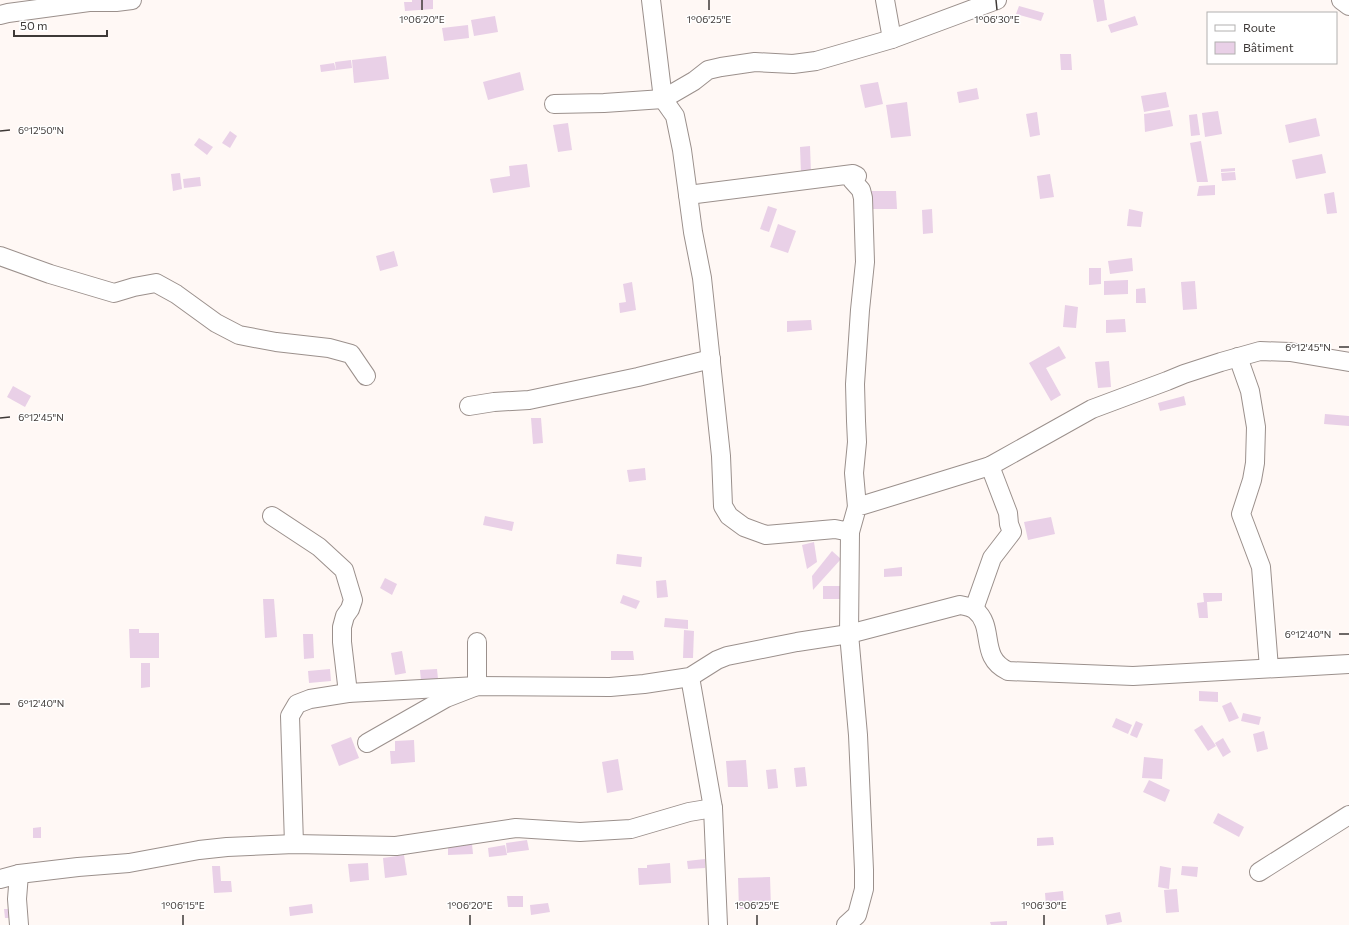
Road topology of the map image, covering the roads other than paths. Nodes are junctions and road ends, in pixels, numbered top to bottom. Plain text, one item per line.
1 (132, 0) edge
2 (651, 0) edge
3 (885, 0) edge
4 (997, 0) edge
5 (1341, 0) edge
6 (1349, 6) edge
7 (0, 16) edge
8 (892, 39) junction
9 (663, 99) junction
10 (554, 104) dead end
11 (688, 195) junction
12 (0, 256) edge
13 (1238, 357) junction
14 (711, 359) junction
15 (1349, 362) edge
16 (366, 376) dead end
17 (469, 406) dead end
18 (990, 466) junction
19 (857, 507) junction
20 (272, 516) dead end
21 (850, 532) junction
22 (974, 610) junction
23 (849, 634) junction
24 (477, 642) dead end
25 (1349, 664) edge
26 (1269, 668) junction
27 (690, 677) junction
28 (477, 686) junction
29 (348, 693) junction
30 (367, 743) dead end
31 (713, 808) junction
32 (1349, 815) edge
33 (294, 844) junction
34 (1259, 872) dead end
35 (19, 874) junction
36 (0, 879) edge
37 (19, 925) edge
38 (718, 925) edge
39 (846, 925) edge

1 - 7 street
2 - 9 street
3 - 8 street
4 - 8 street
5 - 6 street
8 - 9 street
9 - 10 street
9 - 11 street
11 - 14 street
11 - 19 street
12 - 16 street
13 - 15 street
13 - 18 street
13 - 26 street
14 - 17 street
14 - 21 street
18 - 19 street
18 - 22 street
19 - 21 street
20 - 29 street
21 - 23 street
22 - 23 street
22 - 26 street
23 - 27 street
23 - 39 street
24 - 28 street
25 - 26 street
27 - 28 street
27 - 31 street
28 - 29 street
28 - 30 street
29 - 33 street
31 - 33 street
31 - 38 street
32 - 34 street
33 - 35 street
35 - 36 street
35 - 37 street

